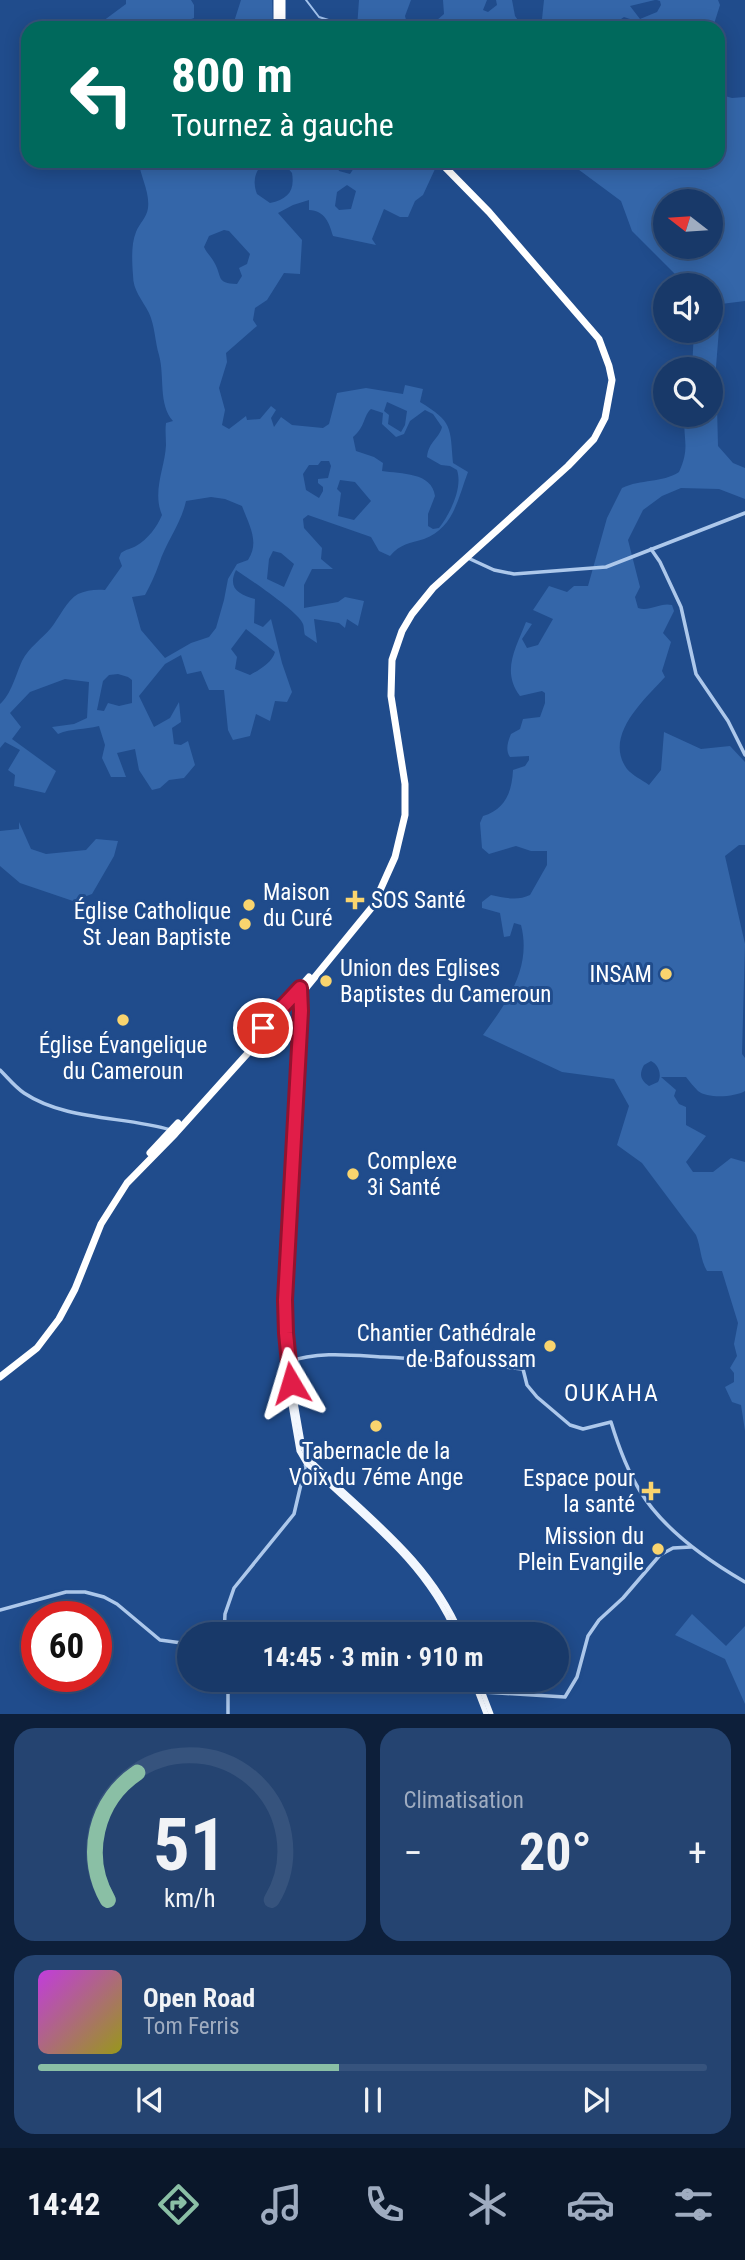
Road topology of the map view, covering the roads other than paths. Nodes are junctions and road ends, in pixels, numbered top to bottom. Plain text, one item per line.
1 (280, 0) edge
2 (280, 21) edge
3 (446, 168) edge
4 (745, 513) edge
5 (651, 549) junction
6 (466, 557) junction
7 (745, 755) edge
8 (327, 960) junction
9 (299, 993) junction
10 (0, 1070) edge
11 (173, 1132) junction
12 (286, 1363) junction
13 (0, 1375) edge
14 (307, 1461) junction
15 (693, 1546) junction
16 (745, 1582) edge
17 (2, 1609) edge
18 (225, 1622) edge
19 (454, 1622) edge
20 (177, 1642) edge
21 (228, 1692) edge
22 (480, 1693) joint
23 (228, 1714) edge
24 (488, 1714) edge

1 - 2 highway
3 - 6 highway
4 - 5 street
5 - 6 street
5 - 7 street
6 - 8 highway
8 - 9 highway
8 - 9 highway
9 - 11 highway
9 - 12 main road
10 - 11 street
11 - 13 highway
12 - 14 main road
12 - 15 street
14 - 18 street
14 - 19 main road
15 - 16 street
15 - 22 street
17 - 20 street
21 - 23 street
22 - 24 main road

